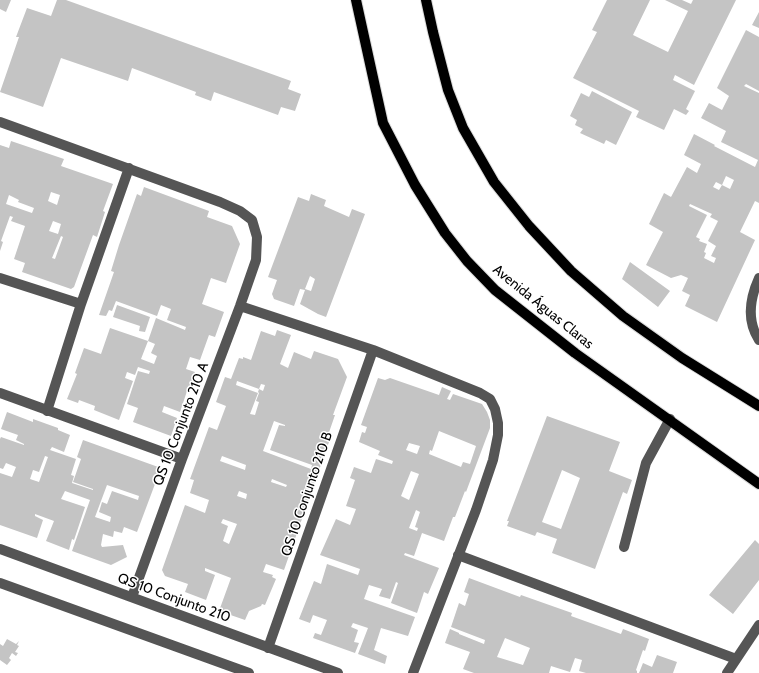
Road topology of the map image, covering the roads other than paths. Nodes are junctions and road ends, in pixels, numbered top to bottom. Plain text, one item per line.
1 (356, 0) edge
2 (426, 0) edge
3 (0, 122) edge
4 (129, 168) junction
5 (0, 278) edge
6 (759, 278) edge
7 (81, 304) junction
8 (240, 306) junction
9 (759, 340) edge
10 (373, 350) junction
11 (0, 393) edge
12 (759, 406) edge
13 (47, 411) junction
14 (670, 420) junction
15 (182, 460) junction
16 (759, 484) edge
17 (624, 547) dead end
18 (0, 549) edge
19 (458, 555) junction
20 (0, 584) edge
21 (132, 597) junction
22 (759, 625) edge
23 (268, 648) junction
24 (736, 659) junction
25 (249, 673) edge
26 (338, 673) edge
27 (413, 673) edge
28 (727, 673) edge

1 - 14 main road, Avenida Águas Claras
2 - 12 main road
3 - 4 street, QS 10 Conjunto 210 A
4 - 7 street
4 - 8 street, QS 10 Conjunto 210 A
5 - 7 street
6 - 9 street
7 - 13 street
8 - 10 street
8 - 15 street, QS 10 Conjunto 210 A
10 - 19 street
10 - 23 street, QS 10 Conjunto 210 B
11 - 13 street
13 - 15 street
14 - 16 main road, Avenida Águas Claras
14 - 17 street
15 - 21 street, QS 10 Conjunto 210 A
18 - 21 street, QS 10 Conjunto 210
19 - 24 street
19 - 27 street
20 - 25 street
21 - 23 street, QS 10 Conjunto 210
22 - 24 street
23 - 26 street, QS 10 Conjunto 210
24 - 28 street

